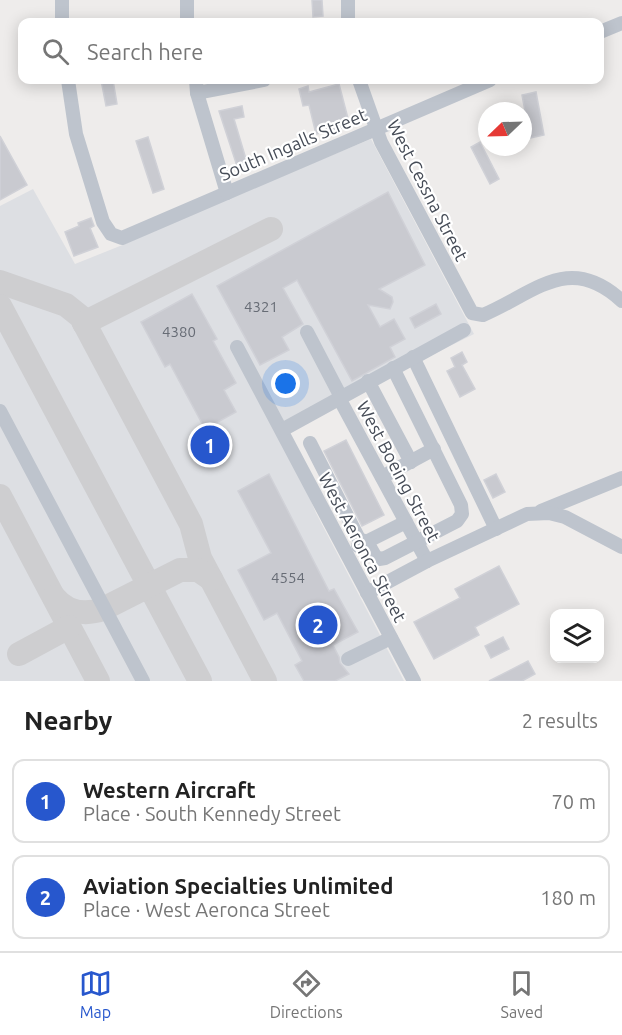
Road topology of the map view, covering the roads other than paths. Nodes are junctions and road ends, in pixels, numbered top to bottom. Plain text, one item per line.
1 (62, 0) edge
2 (187, 0) edge
3 (348, 0) edge
4 (63, 18) edge
5 (187, 18) edge
6 (348, 18) edge
7 (622, 23) edge
8 (604, 30) edge
9 (69, 84) edge
10 (219, 84) edge
11 (360, 84) edge
12 (481, 84) edge
13 (196, 86) edge
14 (375, 129) junction
15 (226, 193) junction
16 (622, 301) edge
17 (464, 330) dead end
18 (307, 332) dead end
19 (237, 347) dead end
20 (412, 357) junction
21 (393, 368) junction
22 (368, 381) junction
23 (340, 397) junction
24 (0, 411) edge
25 (282, 430) junction
26 (310, 443) dead end
27 (434, 449) junction
28 (411, 462) junction
29 (382, 477) junction
30 (622, 478) edge
31 (537, 513) junction
32 (405, 522) junction
33 (496, 529) junction
34 (416, 541) junction
35 (367, 542) junction
36 (622, 547) edge
37 (346, 552) junction
38 (427, 561) junction
39 (367, 593) junction
40 (391, 638) junction
41 (348, 659) dead end
42 (143, 681) edge
43 (414, 681) edge

1 - 4 street
2 - 5 street
3 - 6 street
7 - 8 street
9 - 15 street, South Ingalls Street
10 - 13 street
11 - 14 street, West Cessna Street
12 - 14 street, South Ingalls Street
13 - 15 street
14 - 15 street, South Ingalls Street
14 - 16 street, West Cessna Street
17 - 20 street
18 - 23 street, West Boeing Street
19 - 25 street, West Aeronca Street
20 - 21 street
20 - 33 street
21 - 22 street
21 - 27 street
22 - 23 street
22 - 28 street
23 - 25 street
23 - 29 street, West Boeing Street
24 - 42 street
25 - 37 street, West Aeronca Street
26 - 35 street
27 - 28 street
27 - 34 street
28 - 29 street
29 - 32 street, West Boeing Street
30 - 31 street
31 - 33 street
31 - 36 street
32 - 34 street, West Boeing Street
32 - 35 street
33 - 38 street
34 - 35 street
34 - 38 street, West Boeing Street
35 - 37 street
37 - 39 street, West Aeronca Street
38 - 39 street
39 - 40 street, West Aeronca Street
40 - 41 street
40 - 43 street, West Aeronca Street

